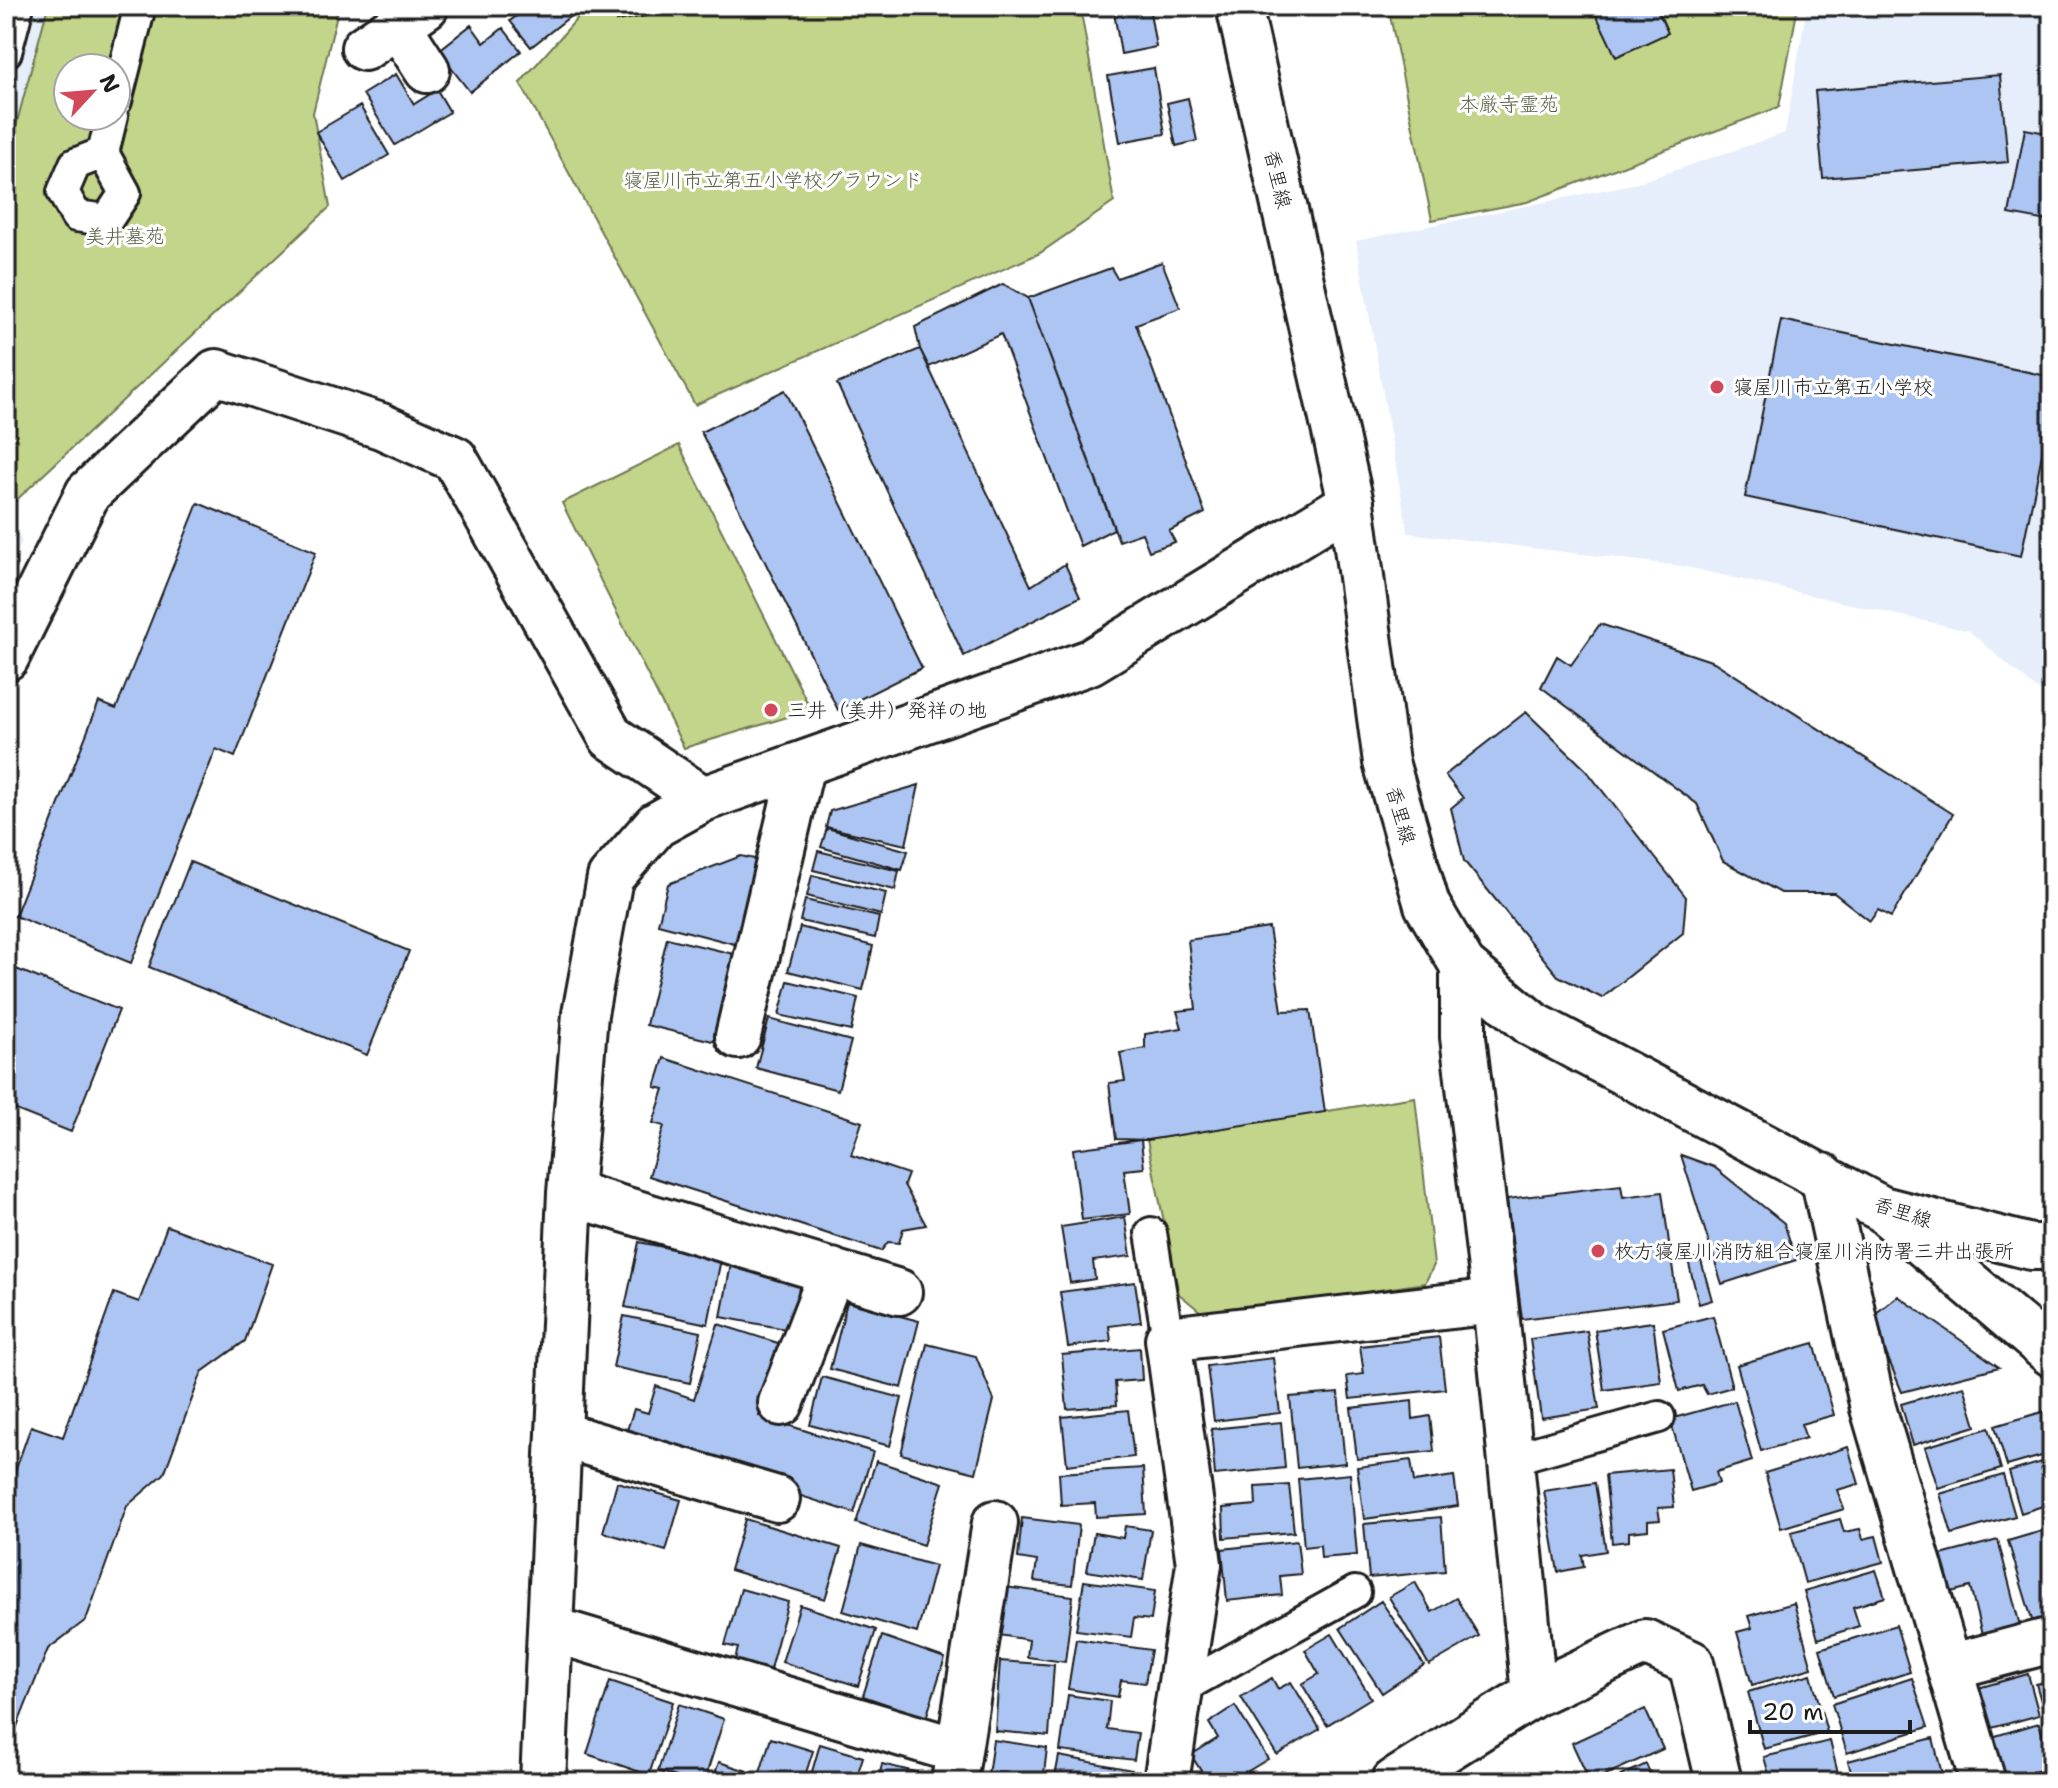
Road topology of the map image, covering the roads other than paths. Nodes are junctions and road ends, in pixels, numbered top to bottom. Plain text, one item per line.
1 (18, 6) edge
2 (140, 6) edge
3 (1239, 6) edge
4 (396, 27) edge
5 (6, 52) edge
6 (128, 52) edge
7 (427, 70) dead end
8 (108, 132) edge
9 (103, 153) dead end
10 (1351, 503) junction
11 (6, 658) edge
12 (802, 764) junction
13 (703, 799) junction
14 (1463, 966) junction
15 (738, 1036) dead end
16 (1823, 1176) junction
17 (570, 1193) junction
18 (1882, 1209) junction
19 (1151, 1233) dead end
20 (2052, 1247) edge
21 (832, 1271) junction
22 (899, 1292) dead end
23 (1495, 1301) junction
24 (1168, 1339) junction
25 (2052, 1354) edge
26 (781, 1403) dead end
27 (1659, 1417) dead end
28 (559, 1434) junction
29 (1511, 1459) junction
30 (777, 1499) dead end
31 (995, 1523) dead end
32 (1355, 1592) dead end
33 (551, 1629) junction
34 (2052, 1640) edge
35 (1949, 1667) junction
36 (1180, 1689) junction
37 (1534, 1694) junction
38 (957, 1767) edge
39 (543, 1782) edge
40 (1166, 1782) edge
41 (1394, 1782) edge
42 (1719, 1782) edge
43 (1983, 1782) edge

1 - 5 lane
2 - 6 lane
3 - 10 street, 香里線
4 - 7 street
8 - 9 lane
10 - 12 street
10 - 14 street, 香里線
11 - 13 street
12 - 13 street
12 - 15 street
13 - 17 street
14 - 16 street, 香里線
14 - 23 street
16 - 18 street, 香里線
16 - 35 street
17 - 21 street
17 - 28 street
18 - 20 street, 香里線
18 - 25 street
19 - 24 lane
21 - 22 street
21 - 26 street
23 - 24 street
23 - 29 street
24 - 36 street
27 - 29 lane
28 - 30 street
28 - 33 street
29 - 37 street
31 - 38 street
32 - 36 lane
33 - 38 street
33 - 39 street
34 - 35 street
35 - 43 street
36 - 40 street
37 - 41 street
37 - 42 street

